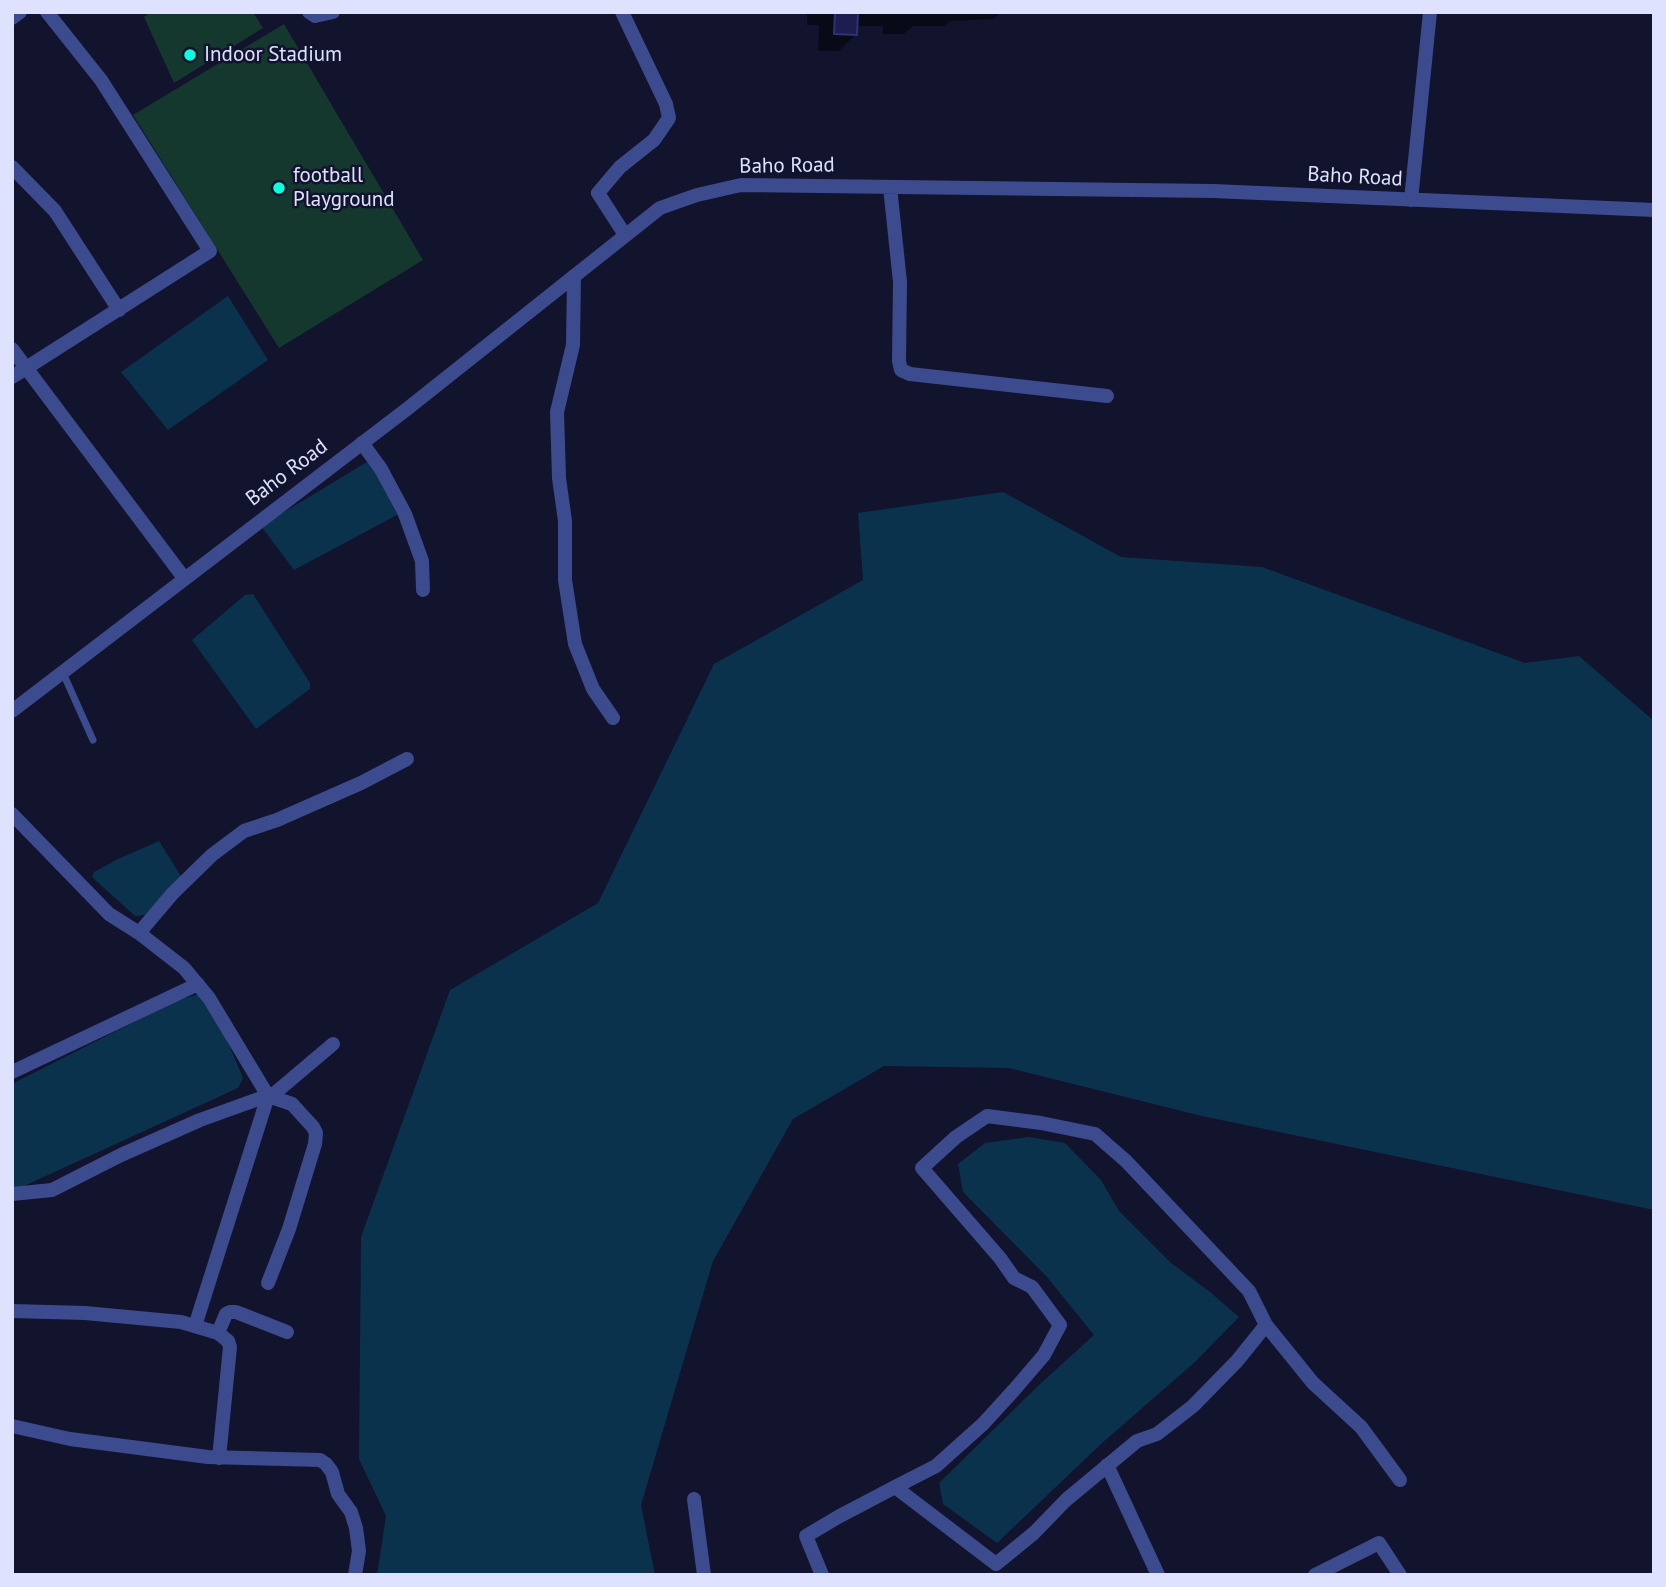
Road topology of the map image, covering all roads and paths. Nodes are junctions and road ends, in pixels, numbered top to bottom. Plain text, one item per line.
1 (20, 12) edge
2 (47, 12) edge
3 (309, 12) edge
4 (333, 12) edge
5 (622, 12) edge
6 (1430, 12) edge
7 (12, 18) edge
8 (12, 167) edge
9 (890, 187) junction
10 (1410, 200) junction
11 (1654, 210) edge
12 (625, 235) junction
13 (574, 276) junction
14 (119, 310) junction
15 (12, 349) edge
16 (27, 369) junction
17 (12, 377) edge
18 (1107, 396) dead end
19 (362, 443) junction
20 (184, 578) junction
21 (423, 590) dead end
22 (62, 672) junction
23 (12, 711) edge
24 (613, 718) dead end
25 (93, 740) dead end
26 (407, 759) dead end
27 (12, 814) edge
28 (139, 933) junction
29 (198, 984) junction
30 (333, 1044) dead end
31 (12, 1072) edge
32 (268, 1096) junction
33 (12, 1194) edge
34 (268, 1283) dead end
35 (12, 1311) edge
36 (1266, 1325) junction
37 (195, 1326) junction
38 (287, 1332) dead end
39 (218, 1333) junction
40 (12, 1426) edge
41 (219, 1458) junction
42 (1107, 1465) junction
43 (1400, 1480) dead end
44 (895, 1487) junction
45 (694, 1499) dead end
46 (355, 1575) edge
47 (704, 1575) edge
48 (822, 1575) edge
49 (1158, 1575) edge
50 (1315, 1575) edge
51 (1400, 1575) edge

1 - 7 street
2 - 14 street
3 - 4 street
5 - 12 street
6 - 10 street
8 - 14 street
9 - 10 street, Baho Road
9 - 12 street, Baho Road
9 - 18 street
10 - 11 street, Baho Road
12 - 13 street, Baho Road
13 - 19 street, Baho Road
13 - 24 street
14 - 16 street
15 - 16 street
16 - 17 street
16 - 20 street
19 - 20 street, Baho Road
19 - 21 street
20 - 22 street, Baho Road
22 - 23 street, Baho Road
22 - 25 lane
26 - 28 street
27 - 28 street
28 - 29 street
29 - 31 street
29 - 32 street
30 - 32 street
32 - 33 street
32 - 34 street
32 - 37 street
35 - 37 street
36 - 42 street
36 - 43 street
36 - 44 street
37 - 39 street
38 - 39 street
39 - 41 street
40 - 41 street
41 - 46 street
42 - 44 street
42 - 49 street
44 - 48 street
45 - 47 street
50 - 51 street

